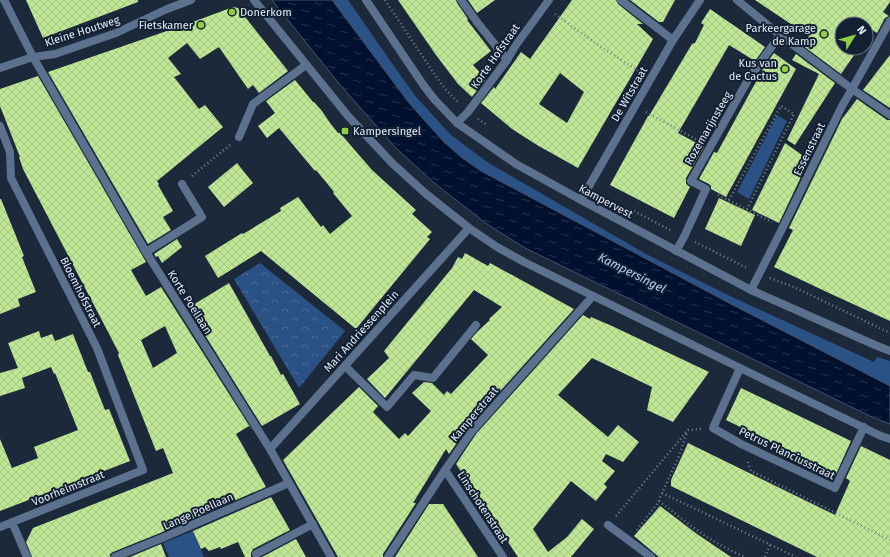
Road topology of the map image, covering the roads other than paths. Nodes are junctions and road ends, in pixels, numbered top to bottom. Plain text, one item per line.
1 (4, 0) edge
2 (191, 0) edge
3 (254, 0) edge
4 (366, 0) edge
5 (461, 0) edge
6 (621, 0) edge
7 (700, 0) edge
8 (737, 0) edge
9 (547, 3) edge
10 (890, 20) edge
11 (780, 35) junction
12 (672, 40) junction
13 (33, 57) junction
14 (507, 60) junction
15 (306, 65) junction
16 (0, 68) edge
17 (852, 90) junction
18 (890, 116) edge
19 (457, 123) junction
20 (0, 126) edge
21 (240, 137) road end
22 (182, 184) road end
23 (581, 200) junction
24 (469, 228) junction
25 (676, 251) junction
26 (146, 252) junction
27 (751, 290) junction
28 (593, 296) junction
29 (476, 325) dead end
30 (890, 351) edge
31 (345, 366) junction
32 (740, 368) junction
33 (864, 427) junction
34 (890, 439) edge
35 (270, 449) junction
36 (143, 470) joint
37 (445, 470) junction
38 (289, 483) junction
39 (12, 522) junction
40 (313, 524) junction
41 (608, 525) road end
42 (0, 527) edge
43 (256, 554) dead end
44 (27, 557) edge
45 (115, 557) edge
46 (331, 557) edge
47 (388, 557) edge
48 (503, 557) edge
49 (651, 557) edge

1 - 13 street, Korte Poellaan
2 - 13 street, Kleine Houtweg
3 - 15 street
4 - 19 street, Kampervest
5 - 14 street
6 - 12 street
7 - 12 street, De Witstraat
8 - 11 street
9 - 14 street, Korte Hofstraat
10 - 17 street, Essenstraat
11 - 17 street
11 - 25 street, Rozemarijnsteeg
12 - 23 street, De Witstraat
13 - 16 street, Kleine Houtweg
13 - 26 street, Korte Poellaan
14 - 19 street, Korte Hofstraat
15 - 21 street
15 - 24 street
17 - 18 street
17 - 27 street, Essenstraat
19 - 23 street, Kampervest
20 - 36 street, Bloemhofstraat
22 - 26 street
23 - 25 street, Kampervest
24 - 28 street
24 - 31 street, Mari Andriessenplein
25 - 27 street, Kampervest
26 - 35 street, Korte Poellaan
27 - 30 street, Kampervest
28 - 32 street
28 - 37 street, Kamperstraat
29 - 31 street
31 - 35 street, Mari Andriessenplein
32 - 33 street
32 - 33 street, Petrus Planciusstraat
33 - 34 street
35 - 38 street, Korte Poellaan
36 - 39 street, Voorhelmstraat
37 - 47 street, Kamperstraat
37 - 48 street, Linschotenstraat
38 - 40 street, Korte Poellaan
38 - 45 street, Lange Poellaan
39 - 42 street, Voorhelmstraat
39 - 44 street
40 - 43 street
40 - 46 street, Korte Poellaan
41 - 49 street

